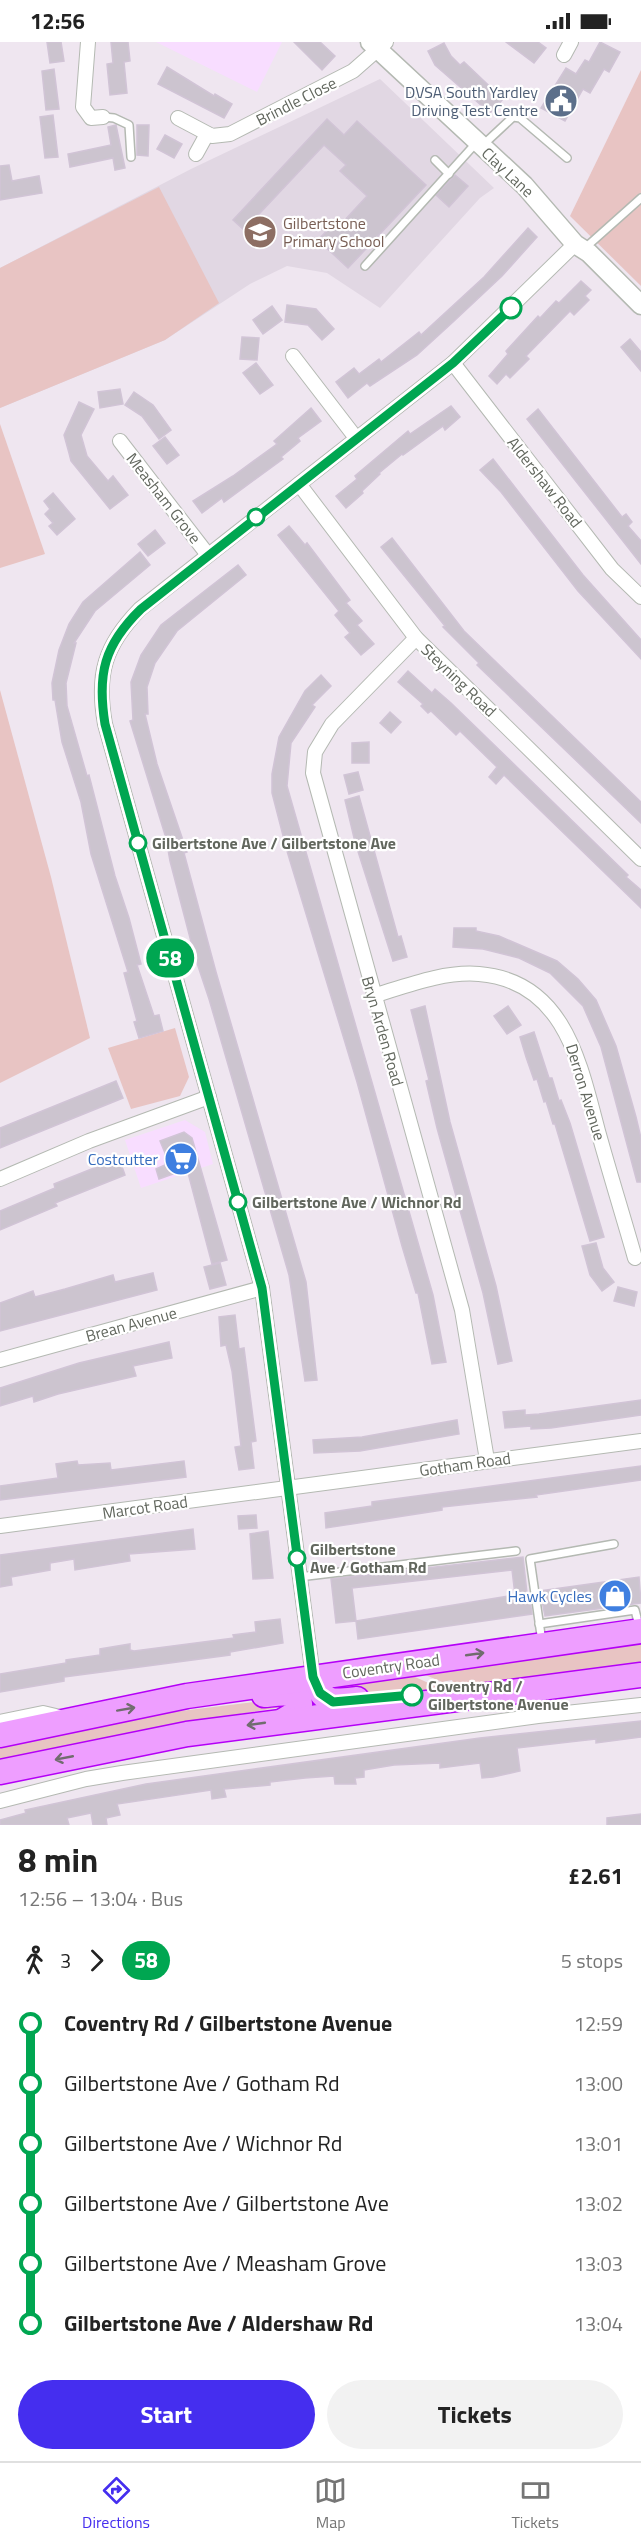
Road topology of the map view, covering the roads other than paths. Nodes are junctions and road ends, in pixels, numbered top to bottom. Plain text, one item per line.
1 (88, 42) edge
2 (571, 42) edge
3 (378, 45) edge
4 (564, 55) dead end
5 (103, 117) joint
6 (178, 118) dead end
7 (207, 134) junction
8 (479, 144) junction
9 (196, 154) dead end
10 (131, 157) dead end
11 (567, 158) dead end
12 (435, 160) dead end
13 (449, 174) junction
14 (641, 198) edge
15 (579, 247) junction
16 (365, 266) dead end
17 (641, 305) edge
18 (293, 356) dead end
19 (453, 363) junction
20 (356, 438) junction
21 (120, 441) dead end
22 (299, 484) junction
23 (208, 555) junction
24 (641, 597) edge
25 (416, 638) junction
26 (641, 859) edge
27 (373, 996) junction
28 (209, 1097) junction
29 (0, 1179) edge
30 (635, 1258) dead end
31 (262, 1288) junction
32 (0, 1360) edge
33 (641, 1441) edge
34 (487, 1460) junction
35 (290, 1488) junction
36 (0, 1526) edge
37 (614, 1544) dead end
38 (516, 1551) dead end
39 (299, 1577) junction
40 (640, 1631) edge
41 (541, 1634) junction
42 (641, 1675) edge
43 (313, 1677) junction
44 (534, 1689) junction
45 (187, 1695) junction
46 (442, 1702) junction
47 (641, 1705) edge
48 (356, 1714) junction
49 (538, 1716) junction
50 (68, 1719) junction
51 (284, 1720) junction
52 (0, 1722) edge
53 (0, 1735) edge
54 (357, 1741) junction
55 (0, 1772) edge
56 (0, 1801) edge

1 - 5 street
2 - 4 street
3 - 7 street, Brindle Close
3 - 8 street, Clay Lane
5 - 10 lane
6 - 7 street
7 - 9 street
8 - 11 lane
8 - 13 lane
8 - 15 street, Clay Lane
12 - 13 lane
13 - 16 lane
14 - 15 lane
15 - 17 street, Clay Lane
15 - 19 street
18 - 20 street
19 - 20 street
19 - 24 street, Aldershaw Road
20 - 22 street
21 - 23 street, Measham Grove
22 - 23 street
22 - 25 street, Steyning Road
23 - 28 street
25 - 26 street, Steyning Road
25 - 27 street, Bryn Arden Road
27 - 30 street, Derron Avenue
27 - 34 street, Bryn Arden Road
28 - 29 street
28 - 31 street
31 - 32 street, Brean Avenue
31 - 35 street
33 - 34 street, Gotham Road
34 - 35 street, Gotham Road
35 - 36 street, Marcot Road
35 - 39 street
37 - 41 lane
38 - 39 lane
39 - 43 street
40 - 41 highway, Coventry Road
43 -> 41 highway, Coventry Road
42 - 44 highway
43 - 45 highway, Coventry Road
43 - 46 highway
44 - 46 highway
44 - 49 street
50 -> 45 highway, Coventry Road
45 - 51 highway
46 - 48 highway
47 - 49 street
48 - 51 highway
48 - 54 street
49 - 54 street
50 - 52 street
50 - 53 highway, Coventry Road
51 -> 55 highway
54 - 56 street

